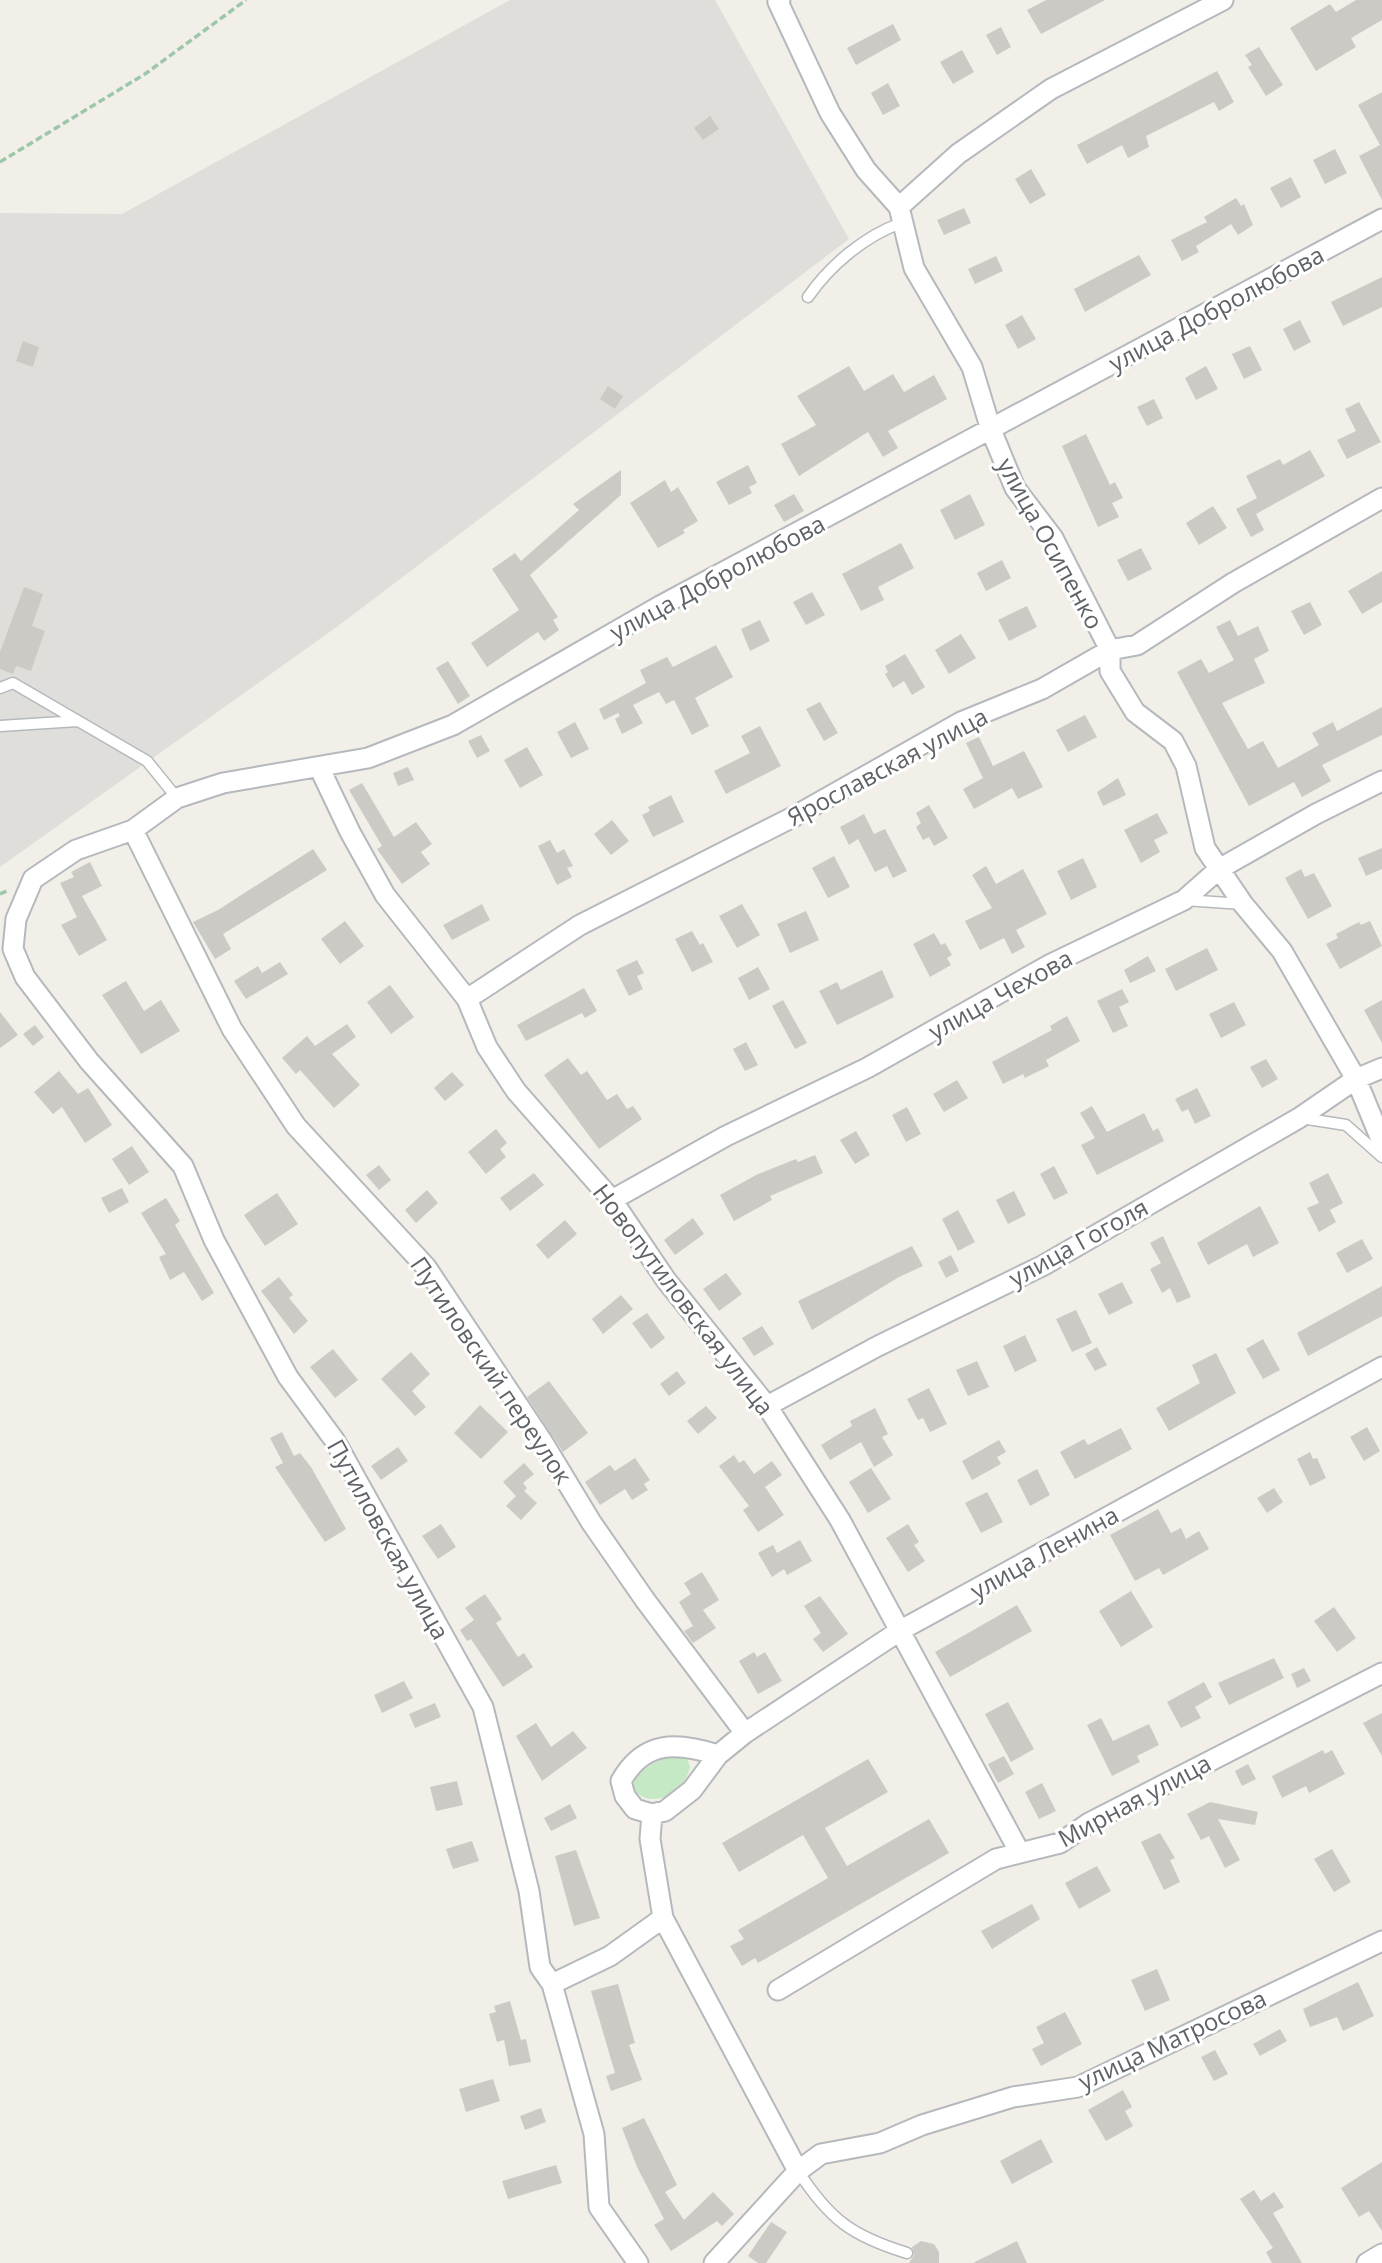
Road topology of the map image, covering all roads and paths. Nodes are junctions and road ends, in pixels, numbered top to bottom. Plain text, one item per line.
1 (246, 0) edge
2 (1223, 0) edge
3 (779, 1) edge
4 (0, 162) edge
5 (900, 215) junction
6 (1382, 219) edge
7 (808, 297) dead end
8 (991, 430) junction
9 (1382, 498) edge
10 (1110, 650) junction
11 (0, 688) edge
12 (79, 721) junction
13 (0, 726) edge
14 (319, 766) junction
15 (1382, 781) edge
16 (177, 798) junction
17 (133, 830) junction
18 (1220, 869) junction
19 (33, 879) joint
20 (1184, 900) junction
21 (1243, 904) junction
22 (467, 999) junction
23 (1382, 1068) edge
24 (1356, 1079) junction
25 (1298, 1118) junction
26 (1382, 1142) edge
27 (1382, 1157) edge
28 (612, 1200) junction
29 (1382, 1367) edge
30 (767, 1406) junction
31 (901, 1630) junction
32 (1382, 1673) edge
33 (745, 1733) junction
34 (718, 1755) junction
35 (652, 1814) junction
36 (1020, 1853) junction
37 (663, 1918) junction
38 (1382, 1941) edge
39 (552, 1984) junction
40 (778, 1990) dead end
41 (798, 2171) junction
42 (907, 2253) dead end
43 (1382, 2254) edge
44 (638, 2263) edge
45 (714, 2263) edge
46 (1367, 2263) edge

1 - 4 path
2 - 5 street
3 - 5 street, улица Осипенко
5 - 7 lane
5 - 8 street, улица Осипенко
6 - 8 street, улица Добролюбова
8 - 10 street, улица Осипенко
8 - 14 street, улица Добролюбова
9 - 10 street, Ярославская улица
10 - 18 street, улица Осипенко
10 - 22 street, Ярославская улица
11 - 12 lane
12 - 13 lane
12 - 16 lane
14 - 16 street, улица Добролюбова
14 - 22 street, Новопутиловская улица
15 - 18 street, улица Чехова
16 - 17 street, улица Добролюбова
17 - 19 street, улица Добролюбова
17 - 33 street, Путиловский переулок
18 - 20 street, улица Чехова
18 - 21 street, улица Осипенко
19 - 39 street, Путиловская улица
20 - 21 lane
20 - 28 street, улица Чехова
21 - 24 street, улица Осипенко
22 - 28 street, Новопутиловская улица
23 - 24 street, улица Гоголя
24 - 25 street, улица Гоголя
24 - 26 street, улица Осипенко
25 - 27 lane
25 - 30 street, улица Гоголя
28 - 30 street, Новопутиловская улица
29 - 31 street, улица Ленина
30 - 31 street, Новопутиловская улица
31 - 33 street, улица Ленина
31 - 36 street, Новопутиловская улица
32 - 36 street, Мирная улица
33 - 34 street, улица Ленина
34 - 35 street, улица Ленина
34 - 35 street
35 - 37 street
36 - 40 street, Мирная улица
37 - 39 street
37 - 41 street
38 - 41 street, улица Матросова
39 - 44 street, Путиловская улица
41 - 42 lane
41 - 45 street, улица Матросова
43 - 46 street

